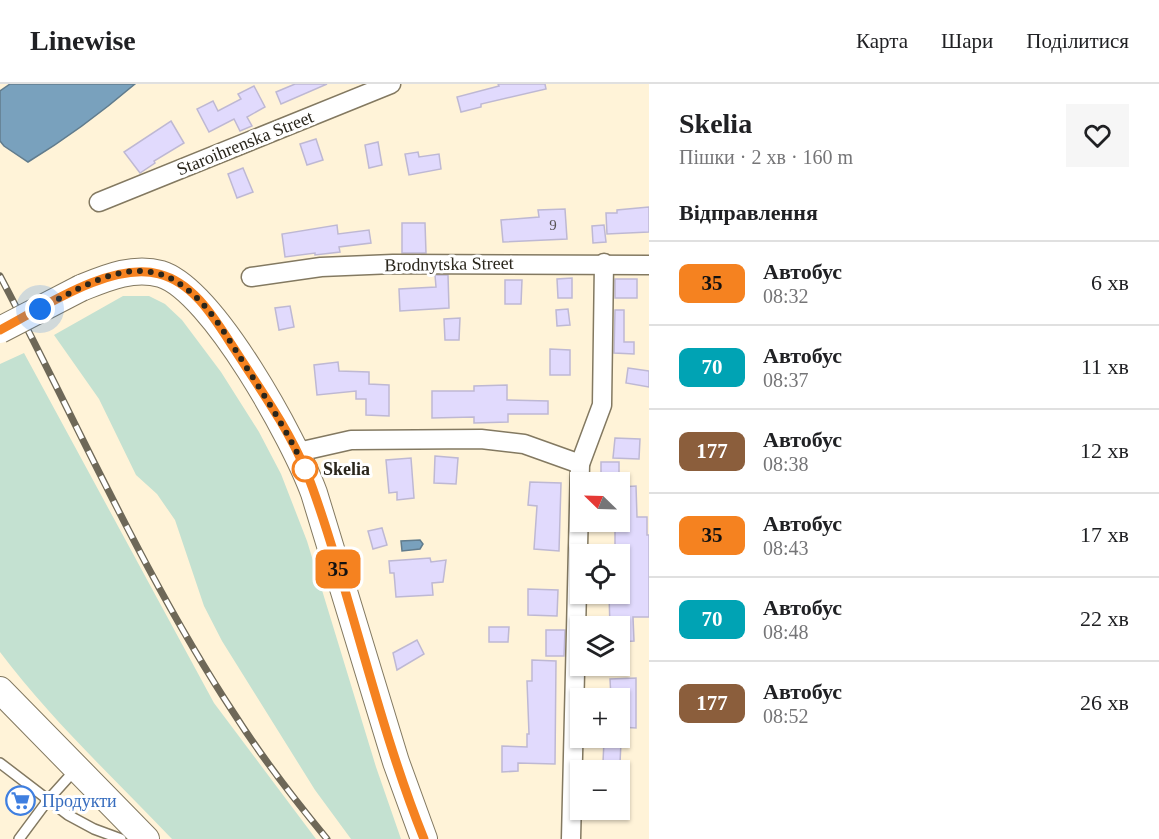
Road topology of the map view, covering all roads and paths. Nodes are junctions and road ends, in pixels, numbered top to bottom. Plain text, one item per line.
1 (391, 84) edge
2 (99, 202) dead end
3 (604, 263) junction
4 (649, 265) edge
5 (251, 277) dead end
6 (0, 330) edge
7 (298, 453) junction
8 (580, 464) junction
9 (0, 690) edge
10 (0, 763) edge
11 (77, 769) junction
12 (48, 800) junction
13 (19, 839) edge
14 (121, 839) edge
15 (146, 839) edge
16 (424, 839) edge
17 (571, 839) edge

1 - 2 street, Staroihrenska Street
3 - 4 street, Brodnytska Street
3 - 5 street, Brodnytska Street
3 - 8 street
6 - 7 street, bridge
7 - 8 street
7 - 16 street
8 - 17 street
9 - 11 street
10 - 12 lane
11 - 12 lane
11 - 15 street
12 - 13 lane
12 - 14 lane

